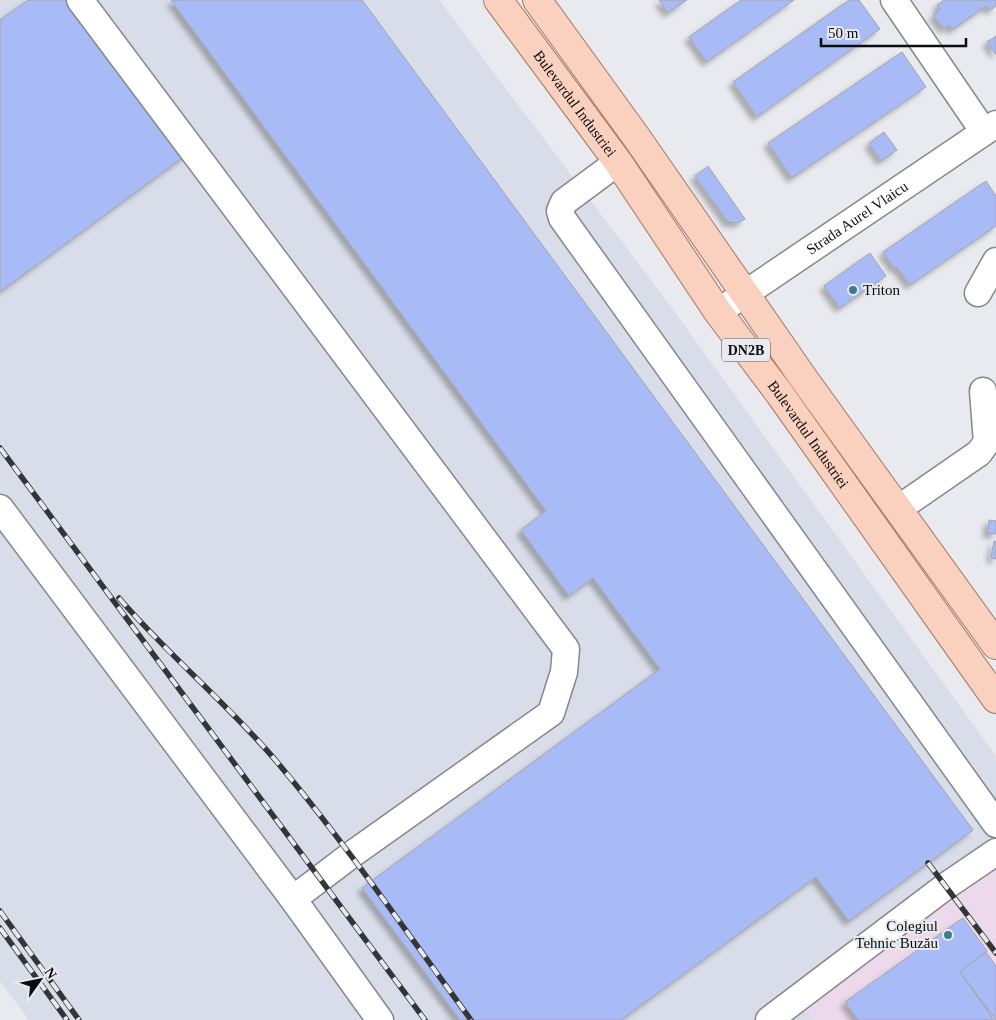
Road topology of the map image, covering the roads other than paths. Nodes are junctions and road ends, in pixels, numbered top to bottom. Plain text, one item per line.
1 (80, 0) edge
2 (498, 0) edge
3 (537, 0) edge
4 (894, 0) edge
5 (990, 128) edge
6 (618, 162) junction
7 (996, 261) edge
8 (978, 293) dead end
9 (745, 294) junction
10 (718, 312) junction
11 (983, 391) dead end
12 (0, 508) edge
13 (898, 509) junction
14 (996, 645) edge
15 (996, 699) edge
16 (996, 824) edge
17 (996, 852) edge
18 (292, 899) junction
19 (380, 1020) edge
20 (769, 1020) edge

1 - 18 street
2 - 6 main road, Bulevardul Industriei / DN2B
3 - 9 main road, Bulevardul Industriei / DN2B
4 - 5 street
5 - 9 street, Strada Aurel Vlaicu
6 - 10 main road, Bulevardul Industriei / DN2B
6 - 16 street
7 - 8 street
9 - 10 street, Strada Aurel Vlaicu
9 - 13 main road, Bulevardul Industriei / DN2B
10 - 15 main road, Bulevardul Industriei / DN2B
11 - 13 street
12 - 18 street
13 - 14 main road, Bulevardul Industriei / DN2B
17 - 20 street
18 - 19 street

